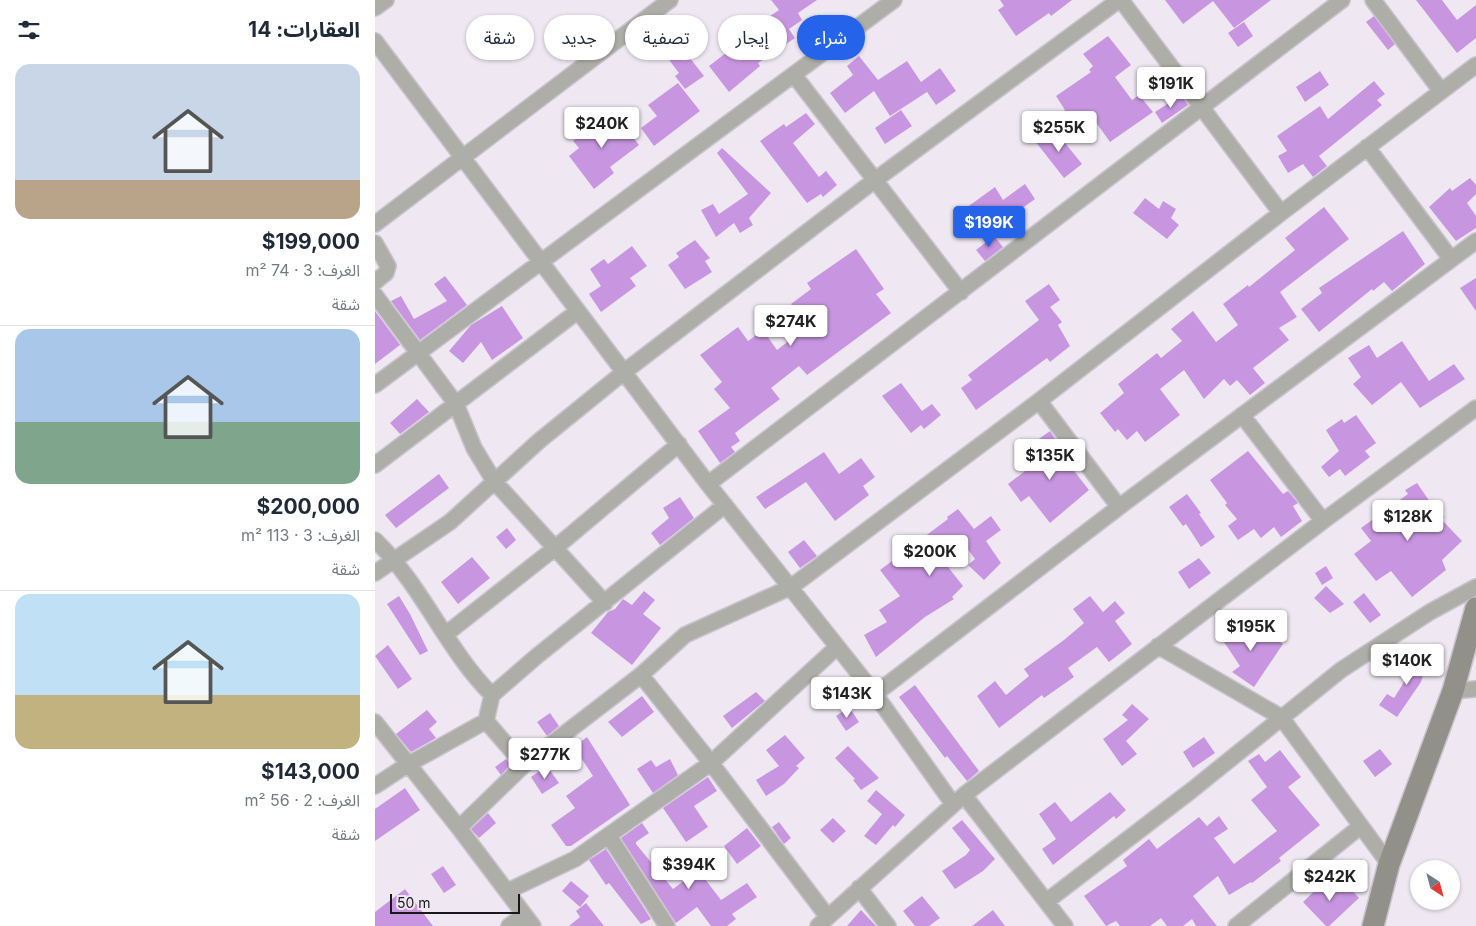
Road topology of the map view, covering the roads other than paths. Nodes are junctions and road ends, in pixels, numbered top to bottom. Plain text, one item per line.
1 (385, 0) edge
2 (670, 0) edge
3 (894, 0) edge
4 (1120, 0) edge
5 (1342, 0) edge
6 (1373, 0) edge
7 (877, 5) edge
8 (375, 8) edge
9 (375, 41) edge
10 (1476, 65) edge
11 (794, 75) junction
12 (1441, 91) junction
13 (1203, 108) junction
14 (1367, 147) junction
15 (462, 157) junction
16 (875, 180) junction
17 (1281, 213) junction
18 (375, 224) edge
19 (1476, 241) edge
20 (375, 243) edge
21 (1451, 259) junction
22 (541, 261) junction
23 (375, 282) edge
24 (961, 292) junction
25 (375, 295) edge
26 (578, 311) junction
27 (417, 353) junction
28 (624, 372) junction
29 (375, 385) edge
30 (1039, 401) junction
31 (456, 404) junction
32 (1476, 408) edge
33 (1242, 415) junction
34 (679, 444) junction
35 (375, 465) edge
36 (494, 481) junction
37 (708, 484) junction
38 (725, 505) junction
39 (1119, 507) junction
40 (1323, 521) junction
41 (375, 540) edge
42 (555, 548) junction
43 (394, 558) junction
44 (375, 573) edge
45 (791, 587) junction
46 (1476, 587) edge
47 (605, 603) junction
48 (1476, 608) edge
49 (446, 634) junction
50 (1158, 646) junction
51 (837, 647) junction
52 (641, 675) junction
53 (1469, 688) edge
54 (875, 694) junction
55 (492, 695) junction
56 (1281, 717) junction
57 (486, 721) junction
58 (375, 722) edge
59 (711, 762) junction
60 (407, 765) junction
61 (524, 765) junction
62 (375, 786) edge
63 (958, 799) junction
64 (1361, 826) junction
65 (459, 828) junction
66 (609, 836) junction
67 (1389, 864) junction
68 (859, 888) junction
69 (508, 891) junction
70 (1047, 902) junction
71 (529, 920) edge
72 (822, 921) edge
73 (509, 926) edge
74 (667, 926) edge
75 (888, 926) edge
76 (1065, 926) edge
77 (1236, 926) edge
78 (1373, 926) edge

1 - 8 street
2 - 15 street
3 - 7 street
4 - 13 street
4 - 16 street
5 - 13 street
6 - 12 street
7 - 11 street
9 - 15 street
10 - 12 street
11 - 16 street
11 - 22 street
12 - 14 street
13 - 17 street
13 - 24 street
14 - 17 street
14 - 21 street
15 - 18 street
15 - 22 street
16 - 24 street
16 - 28 street
17 - 30 street
19 - 21 street
20 - 23 street
21 - 33 street
22 - 26 street
22 - 27 street
24 - 37 street
25 - 27 street
26 - 28 street
26 - 31 street
27 - 29 street
27 - 31 street
28 - 34 street
28 - 36 street
30 - 39 street
30 - 45 street
31 - 35 street
31 - 36 street
32 - 40 street
33 - 39 street
33 - 40 street
34 - 37 street
34 - 42 street
36 - 42 street
36 - 43 street
37 - 38 street
38 - 45 street
38 - 47 street
39 - 54 street
40 - 50 street
41 - 43 street
42 - 47 street
42 - 49 street
43 - 44 street
43 - 49 street
45 - 51 street
45 - 52 street
46 - 56 street
47 - 55 street
48 - 53 street
49 - 55 street
50 - 56 street
50 - 63 street
51 - 54 street
51 - 59 street
52 - 59 street
52 - 61 street
53 - 67 street
54 - 63 street
55 - 57 street
56 - 64 street
56 - 70 street
57 - 60 street
57 - 61 street
58 - 60 street
59 - 66 street
59 - 72 street
60 - 62 street
60 - 65 street
61 - 65 street
63 - 68 street
63 - 70 street
64 - 67 street
64 - 77 street
65 - 69 street
66 - 69 street
66 - 74 street
67 - 78 street
68 - 72 street
68 - 75 street
69 - 71 street
70 - 76 street
71 - 73 street

